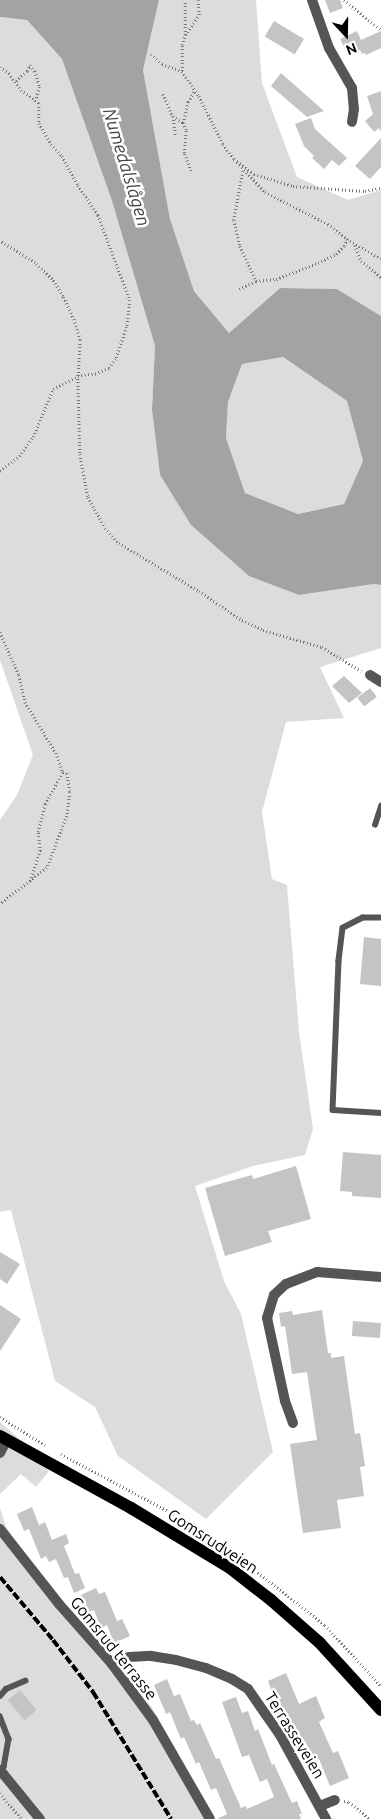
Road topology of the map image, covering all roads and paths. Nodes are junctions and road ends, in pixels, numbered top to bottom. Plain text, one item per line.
1 (185, 0) edge
2 (198, 0) edge
3 (312, 0) edge
4 (344, 0) edge
5 (381, 30) edge
6 (185, 35) junction
7 (150, 54) dead end
8 (0, 67) edge
9 (182, 71) junction
10 (16, 81) junction
11 (195, 90) junction
12 (163, 94) dead end
13 (36, 100) junction
14 (173, 116) junction
15 (352, 122) dead end
16 (183, 123) junction
17 (176, 137) dead end
18 (234, 159) junction
19 (191, 171) dead end
20 (243, 172) junction
21 (381, 188) edge
22 (347, 239) junction
23 (0, 241) edge
24 (355, 245) junction
25 (381, 259) edge
26 (381, 277) edge
27 (256, 281) junction
28 (239, 288) dead end
29 (78, 376) junction
30 (0, 471) edge
31 (0, 632) edge
32 (370, 675) joint
33 (381, 682) edge
34 (63, 772) junction
35 (381, 806) edge
36 (375, 825) dead end
37 (30, 882) junction
38 (0, 904) edge
39 (381, 918) edge
40 (381, 1113) edge
41 (381, 1277) edge
42 (2, 1418) dead end
43 (0, 1422) edge
44 (293, 1423) dead end
45 (4, 1438) edge
46 (0, 1453) edge
47 (0, 1528) edge
48 (112, 1664) junction
49 (25, 1681) dead end
50 (0, 1696) edge
51 (381, 1710) edge
52 (0, 1716) edge
53 (0, 1770) edge
54 (0, 1793) edge
55 (335, 1800) joint
56 (320, 1806) junction
57 (22, 1819) edge
58 (40, 1819) edge
59 (210, 1819) edge
60 (326, 1819) edge
61 (370, 1819) edge

1 - 6 path
2 - 6 path
3 - 15 street
4 - 5 path
6 - 9 path
7 - 9 path
8 - 10 path
9 - 11 path
10 - 13 path
10 - 13 path
11 - 16 path
11 - 18 path
12 - 14 path
13 - 29 path
14 - 16 path
14 - 17 path
16 - 19 path
18 - 20 path
18 - 21 path
20 - 22 path
20 - 27 path
22 - 24 path
22 - 27 path
23 - 29 path
24 - 25 path
24 - 26 path
27 - 28 path
29 - 30 path
29 - 32 path
31 - 34 path
32 - 33 street
34 - 37 path
34 - 37 path
35 - 36 lane
37 - 38 path
39 - 40 lane
41 - 44 street
42 - 43 path
45 - 46 street
45 - 51 main road, Gomsrudveien
47 - 48 street, Gomsrud terrasse
48 - 56 street, Terrasseveien
48 - 59 street, Gomsrud terrasse
49 - 50 lane
52 - 53 lane
53 - 58 street
54 - 57 path
55 - 56 street
55 - 61 path
56 - 60 street, Terrasseveien

